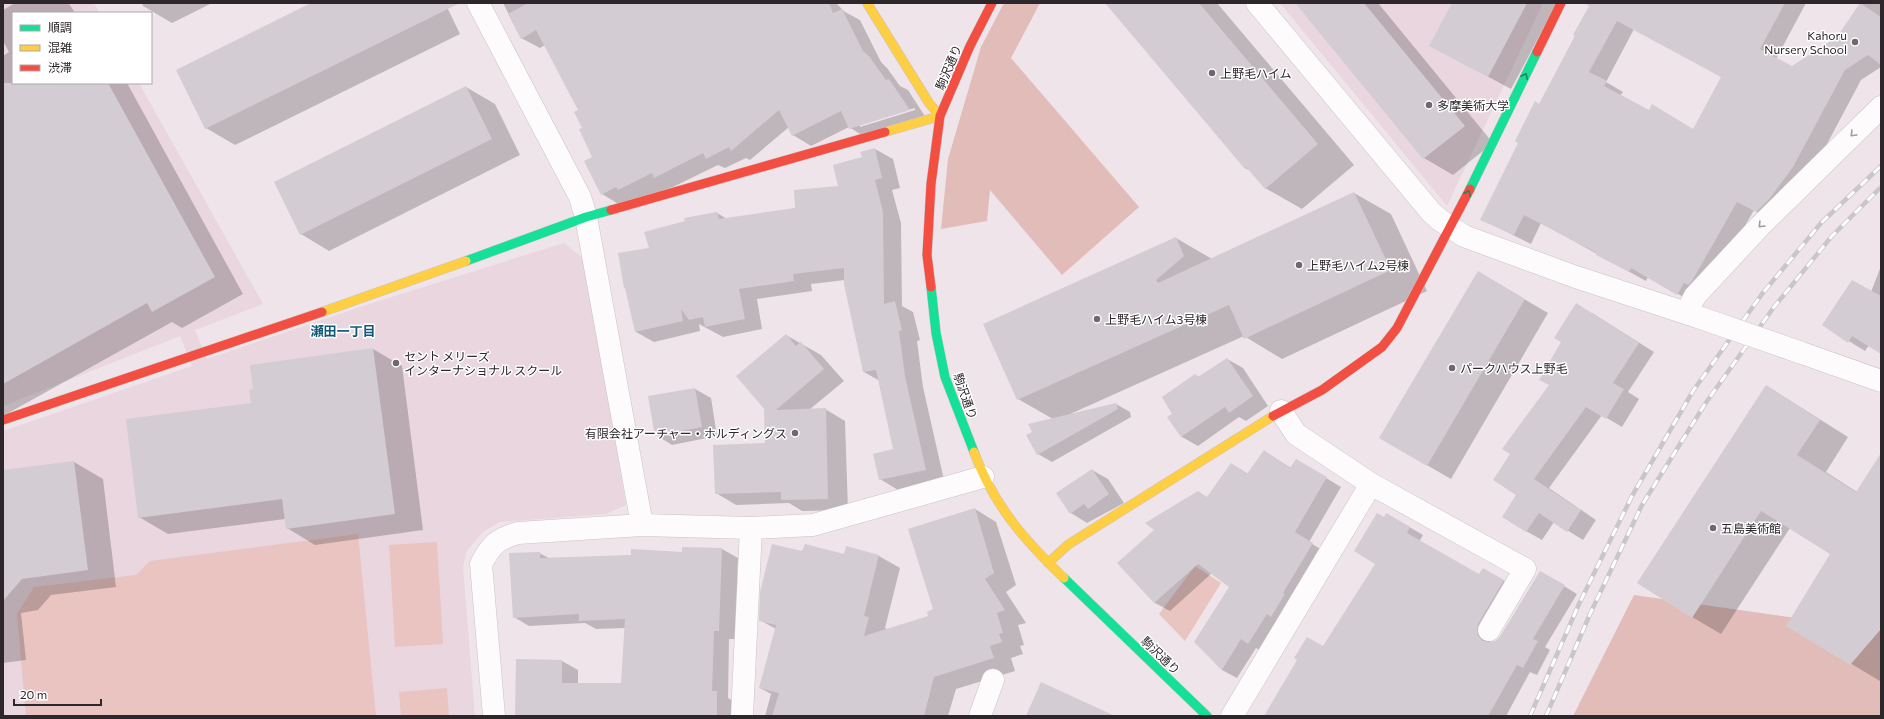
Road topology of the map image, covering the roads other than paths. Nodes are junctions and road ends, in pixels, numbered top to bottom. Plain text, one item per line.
1 (478, 3) edge
2 (867, 3) edge
3 (992, 3) edge
4 (1257, 3) edge
5 (1561, 3) edge
6 (1881, 107) edge
7 (940, 116) junction
8 (586, 217) junction
9 (1451, 228) junction
10 (1693, 315) junction
11 (1881, 381) edge
12 (1282, 411) junction
13 (3, 420) edge
14 (983, 477) junction
15 (1371, 484) junction
16 (642, 525) junction
17 (751, 528) junction
18 (1048, 563) junction
19 (1489, 630) dead end
20 (993, 680) dead end
21 (494, 716) edge
22 (742, 716) edge
23 (980, 716) edge
24 (1207, 716) edge
25 (1232, 716) edge

1 - 8 street
2 - 7 street
3 - 7 street, 駒沢通り
4 - 9 street
9 -> 5 street
6 -> 10 street
7 - 8 street
7 - 14 street, 駒沢通り
8 - 13 street
8 - 16 street
9 - 10 street
9 - 12 street
10 - 11 street, bridge
12 - 15 street
12 - 18 street
14 - 17 street
14 - 18 street, 駒沢通り
15 - 19 street
15 - 25 street
16 - 17 street
16 - 21 street
17 - 22 street
18 - 24 street, 駒沢通り
20 - 23 street

